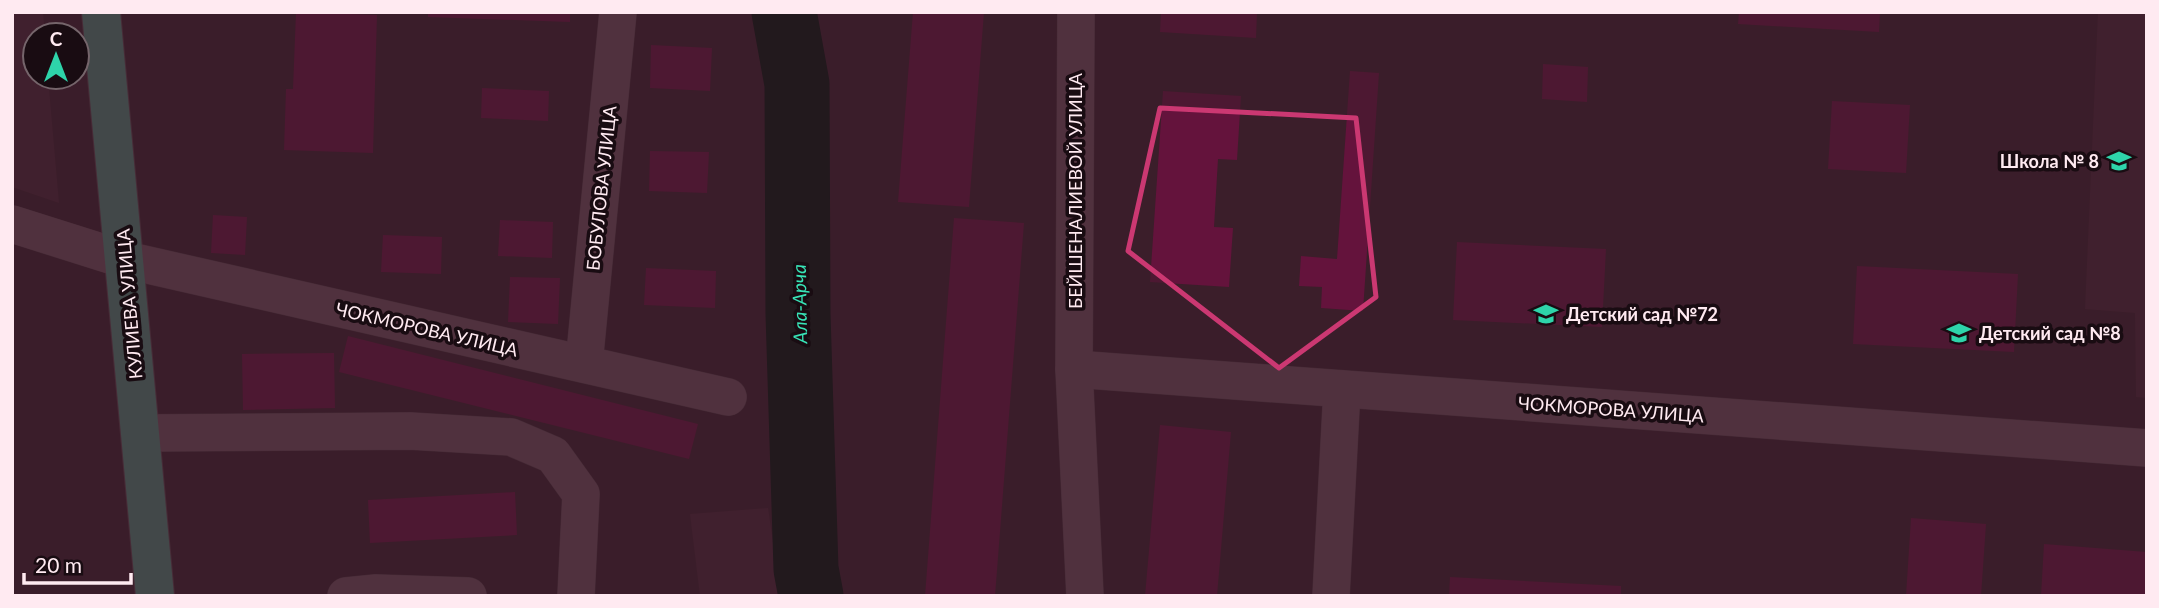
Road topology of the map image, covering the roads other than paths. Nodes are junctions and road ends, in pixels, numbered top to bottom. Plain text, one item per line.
1 (101, 12) edge
2 (618, 12) edge
3 (1076, 12) edge
4 (12, 224) edge
5 (126, 260) junction
6 (584, 365) junction
7 (1074, 369) junction
8 (1342, 389) junction
9 (728, 397) dead end
10 (141, 433) junction
11 (2147, 448) edge
12 (155, 596) edge
13 (346, 596) edge
14 (468, 596) edge
15 (576, 596) edge
16 (1085, 596) edge
17 (1331, 596) edge

1 - 5 main road, КУЛИЕВА УЛИЦА
2 - 6 street, БОБУЛОВА УЛИЦА
3 - 7 street, БЕЙШЕНАЛИЕВОЙ УЛИЦА
4 - 5 street, ЧОКМОРОВА УЛИЦА
5 - 6 street, ЧОКМОРОВА УЛИЦА
5 - 10 main road, КУЛИЕВА УЛИЦА
6 - 9 street, ЧОКМОРОВА УЛИЦА
7 - 8 street, ЧОКМОРОВА УЛИЦА
7 - 16 street, БЕЙШЕНАЛИЕВОЙ УЛИЦА
8 - 11 street, ЧОКМОРОВА УЛИЦА
8 - 17 street
10 - 12 main road, КУЛИЕВА УЛИЦА
10 - 15 street
13 - 14 street

